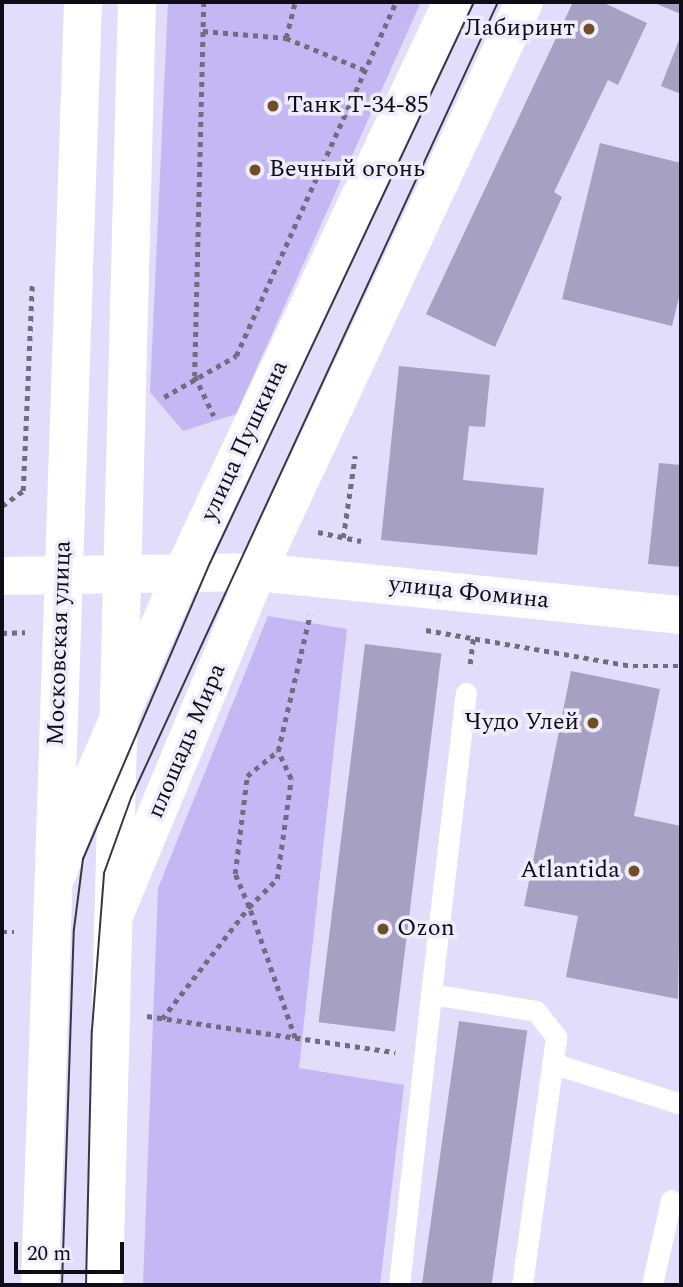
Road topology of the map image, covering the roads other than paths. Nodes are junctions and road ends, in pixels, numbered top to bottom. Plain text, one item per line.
1 (83, 2) edge
2 (137, 2) edge
3 (452, 2) edge
4 (524, 2) edge
5 (119, 574) junction
6 (182, 574) junction
7 (61, 575) junction
8 (2, 576) edge
9 (251, 585) junction
10 (681, 615) edge
11 (466, 693) dead end
12 (118, 721) junction
13 (53, 886) junction
14 (116, 911) junction
15 (431, 994) junction
16 (552, 1063) junction
17 (678, 1102) dead end
18 (671, 1200) dead end
19 (40, 1285) edge
20 (104, 1285) edge
21 (399, 1285) edge
22 (522, 1285) edge
23 (652, 1285) edge

1 - 7 main road, Московская улица
2 - 5 main road
3 - 6 main road, улица Пушкина
4 - 9 main road
5 - 6 main road, улица Фомина
5 - 7 main road, улица Фомина
5 - 12 main road
6 - 9 main road, улица Фомина
6 - 12 main road, улица Пушкина
7 - 8 main road, улица Фомина
7 - 13 main road, Московская улица
9 - 10 main road, улица Фомина
9 - 14 main road, площадь Мира
11 - 15 lane
12 - 13 main road, улица Пушкина
12 - 14 main road
13 - 19 main road, Московская улица
14 - 20 main road
15 - 16 lane
15 - 21 lane
16 - 17 lane
16 - 22 lane
18 - 23 lane

